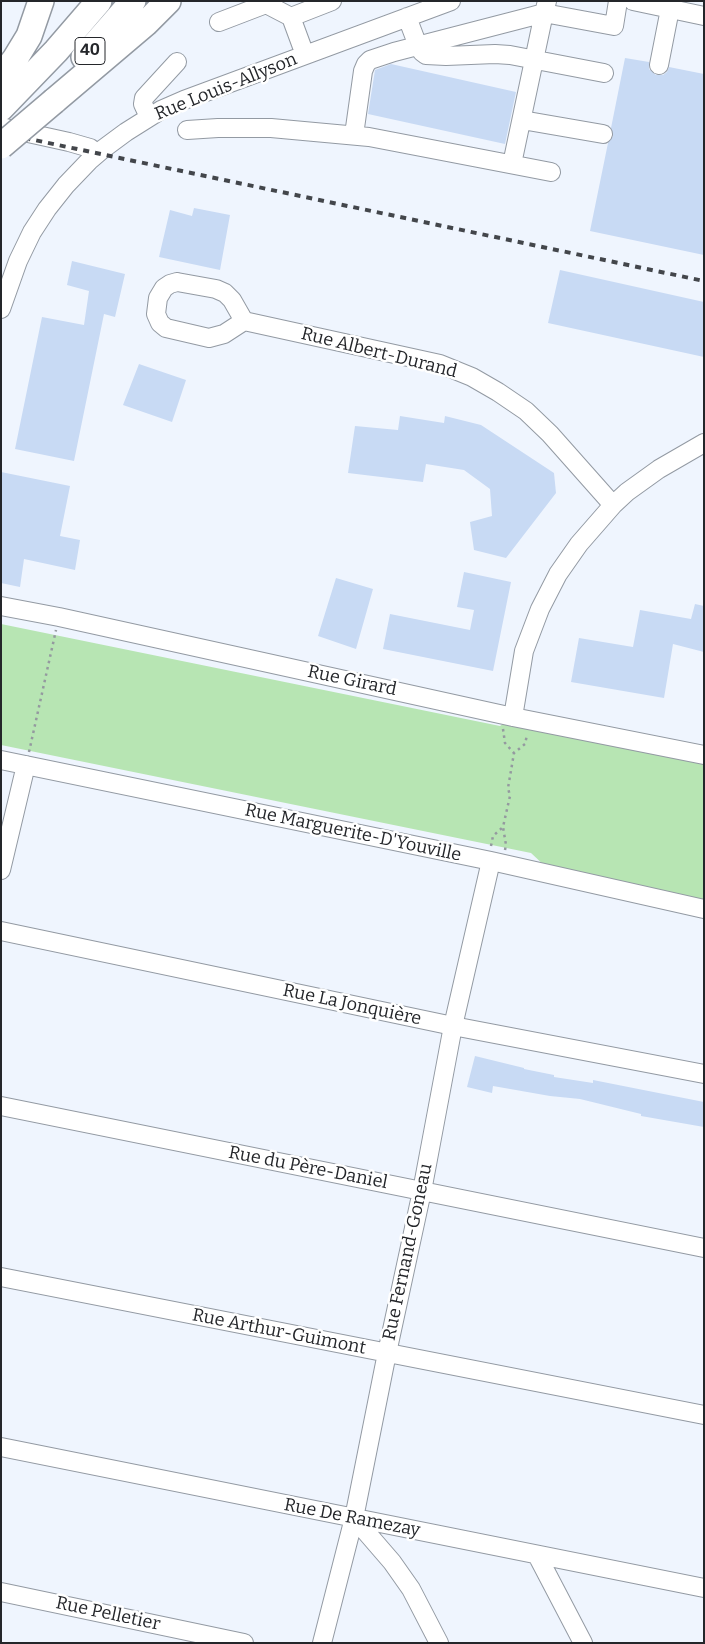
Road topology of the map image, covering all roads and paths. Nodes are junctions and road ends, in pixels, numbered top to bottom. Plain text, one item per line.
1 (41, 1) edge
2 (99, 1) edge
3 (133, 1) edge
4 (168, 1) edge
5 (332, 1) edge
6 (451, 1) edge
7 (618, 1) edge
8 (633, 1) edge
9 (433, 4) edge
10 (546, 7) edge
11 (670, 9) junction
12 (704, 16) edge
13 (291, 17) junction
14 (407, 17) junction
15 (219, 22) dead end
16 (418, 46) junction
17 (305, 55) junction
18 (535, 59) junction
19 (176, 62) dead end
20 (659, 64) dead end
21 (604, 73) dead end
22 (6, 92) edge
23 (49, 100) junction
24 (149, 117) junction
25 (522, 120) junction
26 (1, 127) edge
27 (187, 130) dead end
28 (604, 134) dead end
29 (354, 136) junction
30 (1, 144) edge
31 (98, 153) junction
32 (512, 164) junction
33 (551, 172) dead end
34 (1, 309) edge
35 (244, 321) junction
36 (704, 442) edge
37 (613, 504) junction
38 (1, 606) edge
39 (59, 617) junction
40 (513, 717) junction
41 (704, 755) edge
42 (1, 760) edge
43 (26, 765) junction
44 (503, 827) junction
45 (491, 861) junction
46 (1, 870) edge
47 (704, 910) edge
48 (1, 931) edge
49 (453, 1026) junction
50 (704, 1074) edge
51 (1, 1106) edge
52 (422, 1191) junction
53 (704, 1248) edge
54 (1, 1277) edge
55 (387, 1353) junction
56 (704, 1415) edge
57 (1, 1446) edge
58 (354, 1518) junction
59 (537, 1555) junction
60 (704, 1588) edge
61 (1, 1592) edge
62 (244, 1643) edge
63 (322, 1643) edge
64 (438, 1643) edge
65 (583, 1643) edge

1 - 22 highway
2 - 22 highway, 40
3 - 23 highway, 40
4 - 23 highway
5 - 13 street
6 - 9 street, Rue Louis-Allyson
7 - 10 street
8 - 11 street
9 - 14 street, Rue Louis-Allyson
10 - 16 street
10 - 18 street
11 - 12 street
11 - 20 street
13 - 15 street
13 - 17 street
14 - 16 street
14 - 17 street, Rue Louis-Allyson
16 - 18 street
16 - 29 street
17 - 24 street, Rue Louis-Allyson
18 - 21 street
18 - 25 street
19 - 24 street
23 - 30 highway, bridge
24 - 31 street, Rue Louis-Allyson
25 - 28 street
25 - 32 street
26 - 31 street
27 - 29 street
29 - 32 street
31 - 34 street, Rue Louis-Allyson
32 - 33 street
35 - 35 street
35 - 37 street, Rue Albert-Durand
36 - 37 street
37 - 40 street
38 - 39 street, Rue Girard
39 - 40 street, Rue Girard
39 - 43 path
40 - 41 street, Rue Girard
40 - 44 path
42 - 43 street, Rue Marguerite-D'Youville
43 - 45 street, Rue Marguerite-D'Youville
43 - 46 street
44 - 45 path
44 - 45 path
45 - 47 street, Rue Marguerite-D'Youville
45 - 49 street, Rue Fernand-Goneau
48 - 49 street, Rue La Jonquière
49 - 50 street, Rue La Jonquière
49 - 52 street, Rue Fernand-Goneau
51 - 52 street, Rue du Père-Daniel
52 - 53 street, Rue du Père-Daniel
52 - 55 street, Rue Fernand-Goneau
54 - 55 street, Rue Arthur-Guimont
55 - 56 street, Rue Arthur-Guimont
55 - 58 street, Rue Fernand-Goneau
57 - 58 street, Rue De Ramezay
58 - 59 street, Rue De Ramezay
58 - 63 street, Rue Fernand-Goneau
58 - 64 street
59 - 60 street, Rue De Ramezay
59 - 65 street
61 - 62 street, Rue Pelletier

